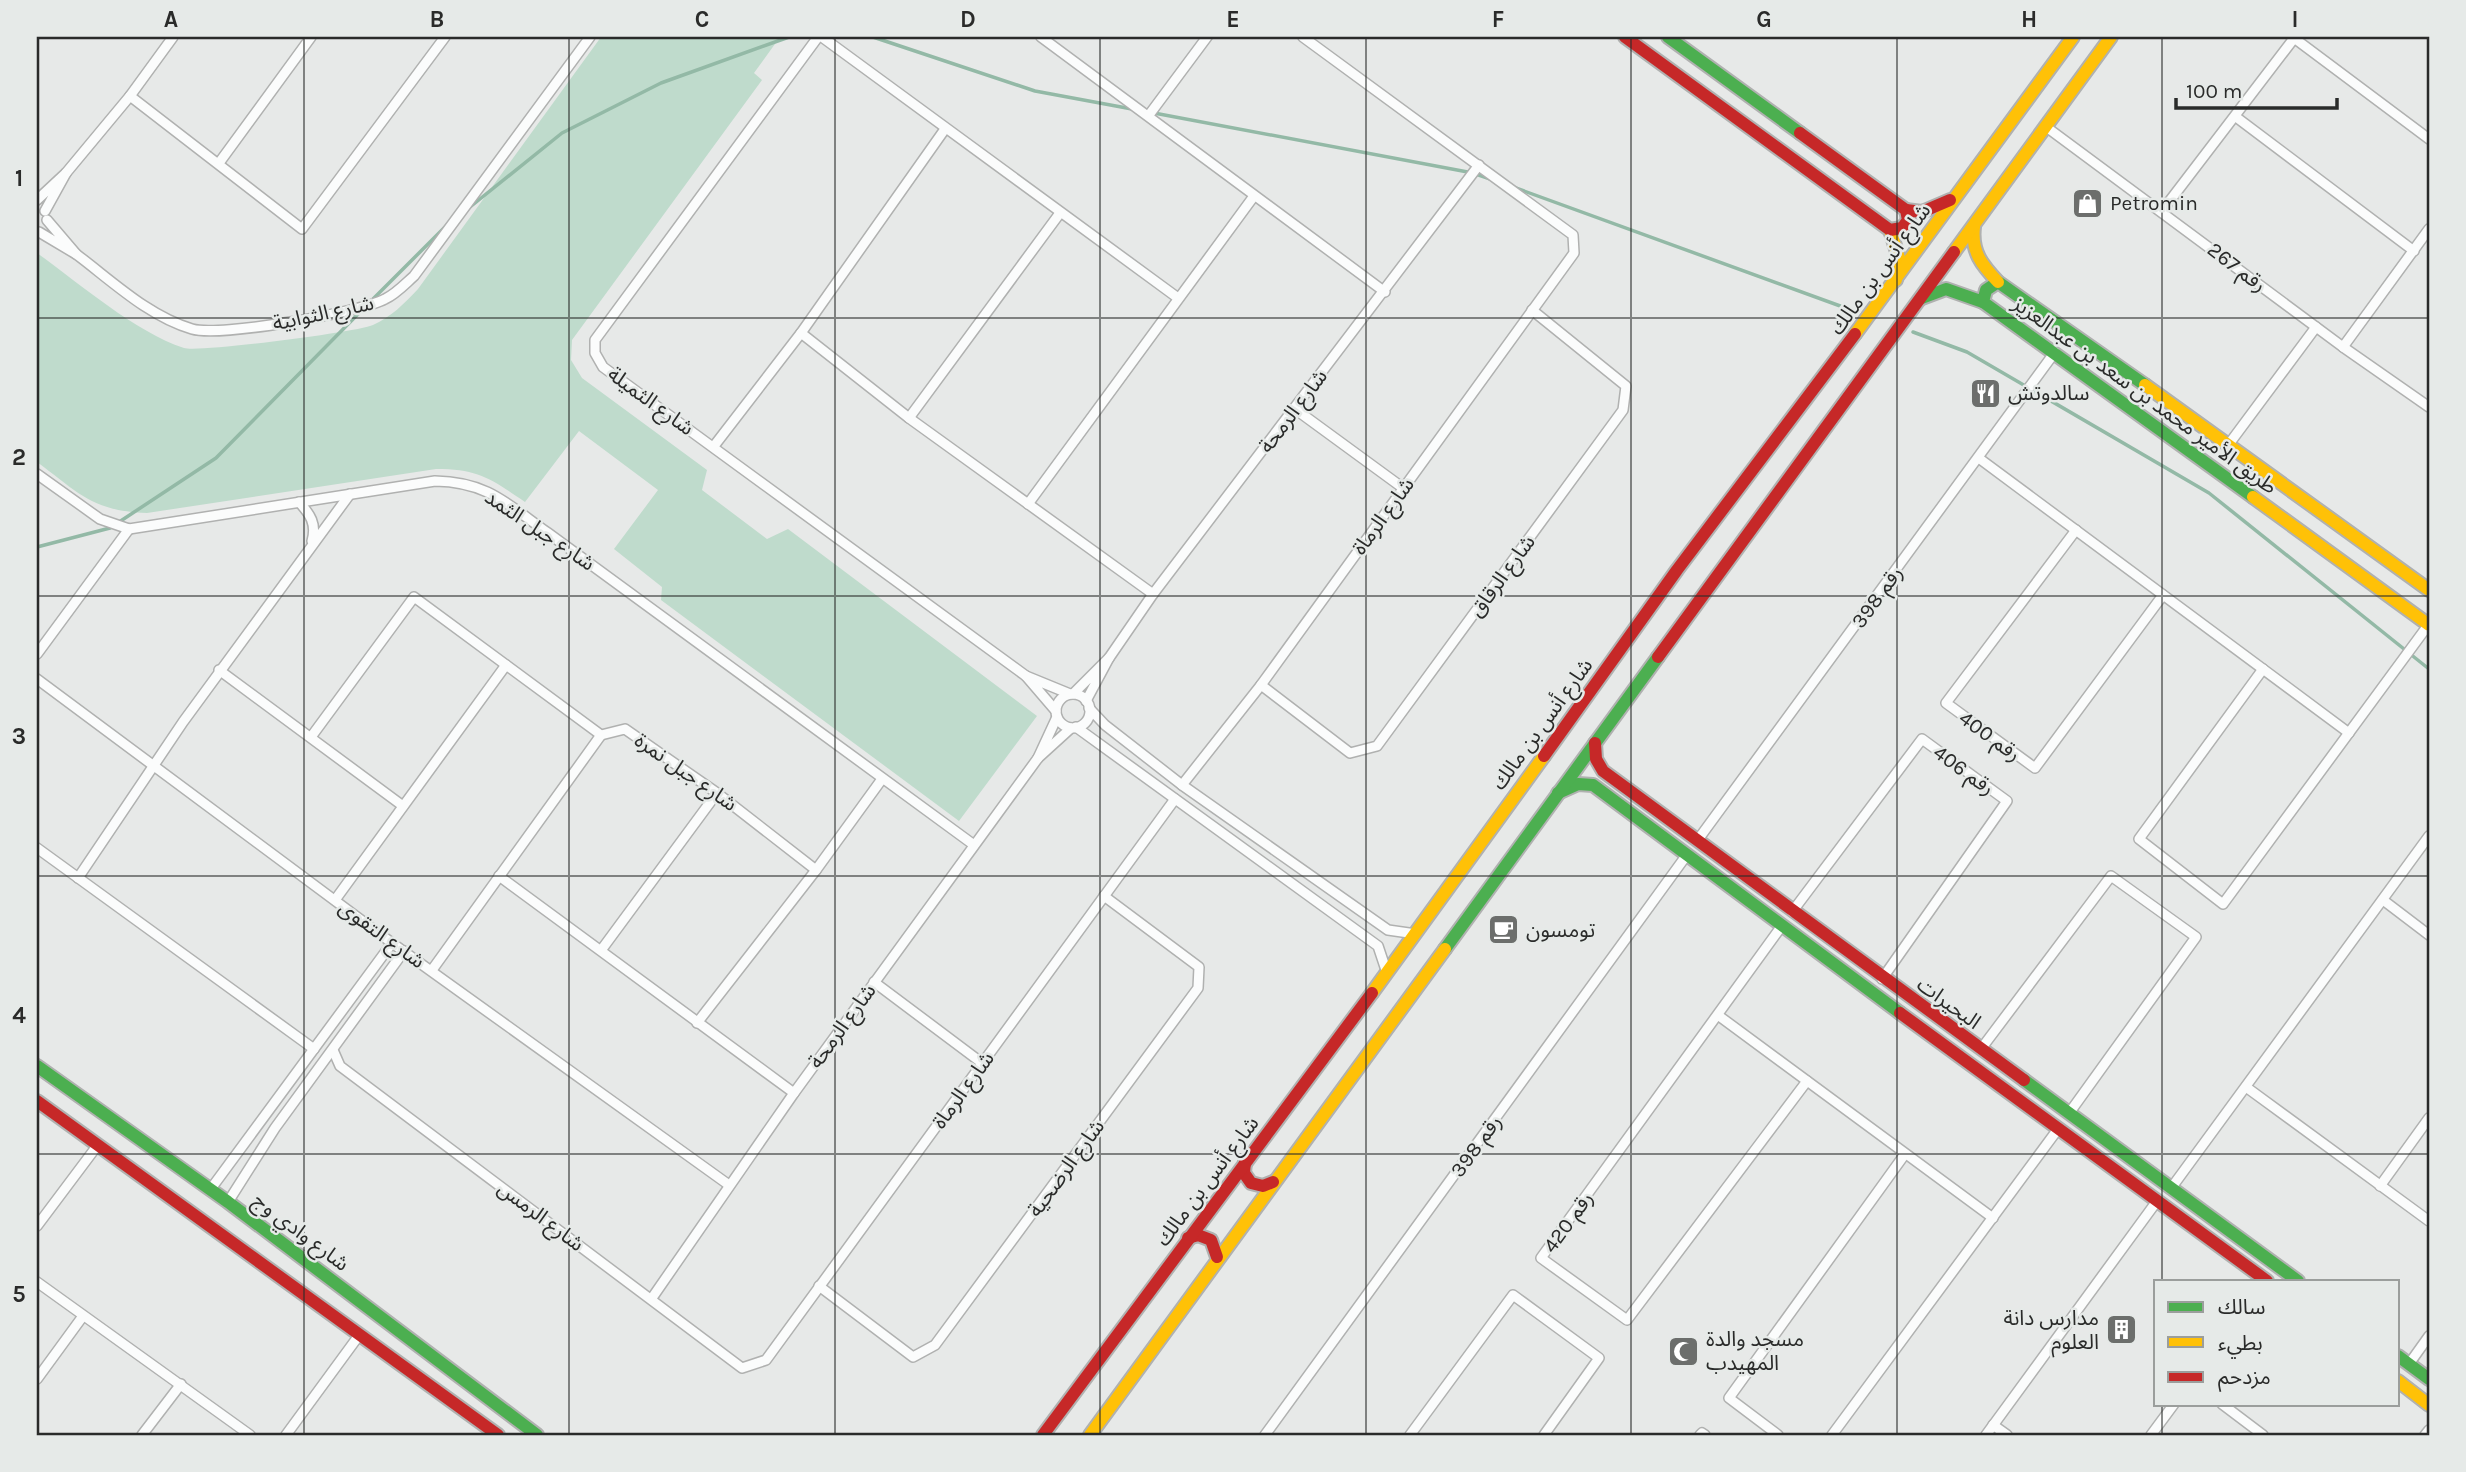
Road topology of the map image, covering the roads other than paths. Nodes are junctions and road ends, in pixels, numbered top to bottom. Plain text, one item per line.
1 (173, 37) edge
2 (311, 37) edge
3 (445, 37) edge
4 (590, 37) edge
5 (820, 37) edge
6 (1041, 37) edge
7 (1207, 37) edge
8 (1303, 37) edge
9 (1625, 37) edge
10 (1668, 37) edge
11 (2073, 37) edge
12 (2111, 37) edge
13 (2294, 38) edge
14 (130, 96) junction
15 (1149, 115) junction
16 (2236, 117) junction
17 (2045, 126) junction
18 (945, 130) junction
19 (2429, 139) edge
20 (219, 163) junction
21 (1479, 165) junction
22 (1957, 195) junction
23 (1254, 196) junction
24 (41, 209) edge
25 (1906, 210) junction
26 (2162, 211) junction
27 (1060, 213) junction
28 (1975, 221) junction
29 (2429, 229) edge
30 (1891, 230) junction
31 (38, 232) edge
32 (2414, 251) junction
33 (76, 254) junction
34 (1896, 280) junction
35 (1998, 282) junction
36 (1384, 292) junction
37 (1178, 298) junction
38 (1983, 302) junction
39 (1915, 303) junction
40 (1532, 310) junction
41 (2316, 327) junction
42 (801, 333) junction
43 (2343, 347) junction
44 (2056, 352) junction
45 (2429, 407) edge
46 (1295, 409) junction
47 (909, 418) junction
48 (2228, 443) junction
49 (714, 446) junction
50 (1980, 459) junction
51 (37, 474) edge
52 (1403, 488) junction
53 (350, 494) junction
54 (299, 502) junction
55 (1028, 504) junction
56 (129, 529) junction
57 (2076, 530) junction
58 (311, 545) junction
59 (2429, 590) edge
60 (1153, 594) junction
61 (2163, 595) junction
62 (2429, 625) edge
63 (37, 654) edge
64 (1109, 658) junction
65 (506, 665) junction
66 (2263, 669) junction
67 (219, 670) junction
68 (1026, 676) junction
69 (37, 679) edge
70 (1261, 685) junction
71 (1072, 694) junction
72 (1087, 704) junction
73 (1057, 714) junction
74 (1074, 727) junction
75 (2349, 733) junction
76 (601, 735) junction
77 (312, 737) junction
78 (1595, 743) junction
79 (1038, 758) junction
80 (155, 767) junction
81 (882, 779) junction
82 (1182, 785) junction
83 (1625, 788) junction
84 (717, 793) junction
85 (1558, 793) junction
86 (1175, 799) junction
87 (1612, 800) junction
88 (403, 806) junction
89 (2429, 836) edge
90 (1697, 841) junction
91 (974, 845) junction
92 (37, 848) edge
93 (1686, 856) junction
94 (816, 870) junction
95 (499, 876) junction
96 (78, 878) junction
97 (1104, 897) junction
98 (335, 900) junction
99 (2383, 900) junction
100 (1792, 912) junction
101 (1781, 927) junction
102 (1416, 934) junction
103 (2429, 935) edge
104 (392, 943) junction
105 (602, 949) junction
106 (404, 951) junction
107 (432, 970) junction
108 (1387, 970) junction
109 (1882, 979) junction
110 (874, 982) junction
111 (1719, 1016) junction
112 (697, 1023) junction
113 (314, 1049) junction
114 (333, 1049) junction
115 (1981, 1049) junction
116 (982, 1063) junction
117 (37, 1066) edge
118 (340, 1066) junction
119 (321, 1068) junction
120 (1807, 1081) junction
121 (2246, 1087) junction
122 (794, 1093) junction
123 (37, 1101) edge
124 (2070, 1112) junction
125 (262, 1118) junction
126 (2429, 1118) edge
127 (275, 1128) junction
128 (2058, 1129) junction
129 (97, 1146) junction
130 (1905, 1154) junction
131 (1245, 1162) junction
132 (1273, 1182) junction
133 (729, 1185) junction
134 (2380, 1186) junction
135 (2172, 1187) junction
136 (210, 1190) junction
137 (2157, 1201) junction
138 (228, 1202) junction
139 (1993, 1218) junction
140 (2429, 1221) edge
141 (37, 1226) edge
142 (1188, 1238) junction
143 (1217, 1257) junction
144 (2279, 1267) junction
145 (2265, 1280) edge
146 (2267, 1280) edge
147 (2297, 1280) edge
148 (37, 1282) edge
149 (819, 1286) junction
150 (652, 1298) junction
151 (83, 1316) junction
152 (359, 1334) junction
153 (2429, 1336) edge
154 (2400, 1357) edge
155 (2409, 1364) junction
156 (742, 1368) joint
157 (37, 1379) edge
158 (2429, 1379) edge
159 (2400, 1383) edge
160 (181, 1384) junction
161 (2429, 1405) edge
162 (2173, 1406) edge
163 (2225, 1406) edge
164 (1993, 1425) junction
165 (2429, 1430) edge
166 (492, 1434) edge
167 (142, 1435) edge
168 (250, 1435) edge
169 (286, 1435) edge
170 (537, 1435) edge
171 (1044, 1435) edge
172 (1090, 1435) edge
173 (1265, 1435) edge
174 (1410, 1435) edge
175 (1544, 1435) edge
176 (1700, 1435) edge
177 (1705, 1435) edge
178 (1779, 1435) edge
179 (1832, 1435) edge
180 (1986, 1435) edge
181 (2007, 1435) edge
182 (2151, 1435) edge
183 (2263, 1435) edge
184 (2425, 1435) edge

1 - 14 street
2 - 20 street
3 - 20 street
4 - 33 street, شارع الثوابية
5 - 18 street
5 - 49 street, شارع الثميلة
6 - 15 street
7 - 15 street
8 - 21 street
9 - 30 main road
10 - 25 main road
11 - 22 main road, شارع أنس بن مالك
12 - 17 main road
13 - 16 street
13 - 19 street
14 - 20 street
14 - 24 street
15 - 23 street
16 - 26 street
16 - 32 street
17 - 26 street, رقم 267
17 - 28 main road
18 - 27 street
18 - 42 street
21 - 36 street, شارع الرمحة
21 - 40 street, شارع الرماة
22 - 25 main road
22 - 34 main road, شارع أنس بن مالك
23 - 36 street
23 - 37 street
24 - 31 street
24 - 33 street
25 - 30 main road
26 - 41 street, رقم 267
27 - 37 street
27 - 47 street
28 - 35 main road
28 - 39 main road
29 - 32 street
30 - 34 main road
31 - 33 street
32 - 43 street
34 - 102 main road, شارع أنس بن مالك
35 - 38 main road, طريق الأمير محمد بن سعد بن عبدالعزيز
35 - 48 main road, طريق الأمير محمد بن سعد بن عبدالعزيز
36 - 46 street, شارع الرمحة
37 - 55 street
38 - 39 main road
38 - 44 main road, طريق الأمير محمد بن سعد بن عبدالعزيز
39 - 78 main road
40 - 52 street, شارع الرماة
40 - 70 street, شارع الرقاق
41 - 43 street, رقم 267
41 - 48 street
42 - 47 street
42 - 49 street
43 - 45 street, رقم 267
44 - 50 street, رقم 398
44 - 62 main road, طريق الأمير محمد بن سعد بن عبدالعزيز
46 - 52 street
46 - 60 street, شارع الرمحة
47 - 55 street
48 - 59 main road, طريق الأمير محمد بن سعد بن عبدالعزيز
49 - 68 street, شارع الثميلة
50 - 57 street
50 - 90 street, رقم 398
51 - 56 street
52 - 70 street, شارع الرماة
53 - 54 street, شارع جبل الثمد
53 - 58 street
53 - 81 street, شارع جبل الثمد
54 - 56 street, شارع جبل الثمد
54 - 58 street
55 - 60 street
56 - 63 street
57 - 61 street
57 - 61 street, رقم 400
58 - 67 street
60 - 64 street, شارع الرمحة
61 - 66 street
62 - 75 street
64 - 71 street
64 - 72 street
65 - 76 street
65 - 77 street
65 - 88 street
66 - 75 street
66 - 75 street
67 - 77 street
67 - 80 street
68 - 71 street
68 - 73 street
69 - 80 street, شارع التقوى
70 - 82 street, شارع الرماة
71 - 72 street
71 - 73 street
72 - 74 street
72 - 82 street
73 - 74 street
73 - 79 street
74 - 79 street
74 - 86 street
76 - 84 street, شارع جبل نمرة
76 - 95 street
77 - 88 street
78 - 83 main road, البحيرات
78 - 85 main road
79 - 91 street, شارع الرمحة
80 - 96 street
80 - 98 street, شارع التقوى
81 - 91 street, شارع جبل الثمد
81 - 94 street
82 - 102 street
83 - 87 main road
83 - 90 main road, البحيرات
84 - 94 street, شارع جبل نمرة
84 - 105 street
85 - 87 main road, البحيرات
85 - 132 main road
86 - 97 street, شارع الرماة
86 - 108 street
87 - 93 main road, البحيرات
88 - 98 street
89 - 99 street
90 - 100 main road, البحيرات
91 - 110 street, شارع الرمحة
92 - 96 street
93 - 101 main road, البحيرات
93 - 173 street, رقم 398
94 - 112 street
95 - 105 street
95 - 107 street
96 - 113 street
97 - 116 street, شارع الرماة
97 - 149 street, شارع الرضحية
98 - 104 street, شارع التقوى
99 - 103 street
99 - 121 street
100 - 109 main road, البحيرات
100 - 109 street, رقم 406
101 - 111 street, رقم 420
101 - 128 main road, البحيرات
102 - 108 main road, شارع أنس بن مالك
104 - 106 street, شارع التقوى
104 - 113 street
105 - 112 street
106 - 107 street, شارع التقوى
106 - 114 street
107 - 133 street, شارع التقوى
108 - 131 main road, شارع أنس بن مالك
109 - 115 main road, البحيرات
110 - 116 street
110 - 122 street, شارع الرمحة
111 - 120 street
111 - 120 street, رقم 420
112 - 122 street
113 - 125 street
114 - 118 street
114 - 119 street
115 - 124 main road, البحيرات
115 - 124 street
116 - 149 street, شارع الرماة
117 - 136 main road, شارع وادي وج
118 - 119 street
118 - 150 street, شارع الرمس
119 - 127 street
120 - 130 street
121 - 134 street
121 - 135 street
122 - 133 street, شارع الرمحة
123 - 129 main road
124 - 135 main road, البحيرات
125 - 127 street
125 - 136 street
126 - 134 street
127 - 138 street
128 - 137 main road, البحيرات
128 - 139 street
129 - 141 street
129 - 152 main road
130 - 139 street
130 - 178 street
131 - 132 main road
131 - 142 main road, شارع أنس بن مالك
132 - 143 main road
133 - 150 street, شارع الرمحة
134 - 140 street
135 - 144 main road, البحيرات
136 - 138 main road, شارع وادي وج
137 - 145 main road, البحيرات
137 - 164 street
138 - 170 main road, شارع وادي وج
139 - 179 street
142 - 143 main road
142 - 171 main road, شارع أنس بن مالك
143 - 172 main road
144 - 146 main road
144 - 147 main road, البحيرات
148 - 151 street
149 - 156 street, شارع الرماة
150 - 156 street, شارع الرمس
151 - 157 street
151 - 160 street
152 - 166 main road
152 - 169 street
153 - 155 street
154 - 155 main road
155 - 158 main road
159 - 161 main road
160 - 167 street
160 - 168 street
162 - 182 street
163 - 183 street
164 - 180 street
164 - 181 street
165 - 184 street
174 - 175 street
176 - 177 street

